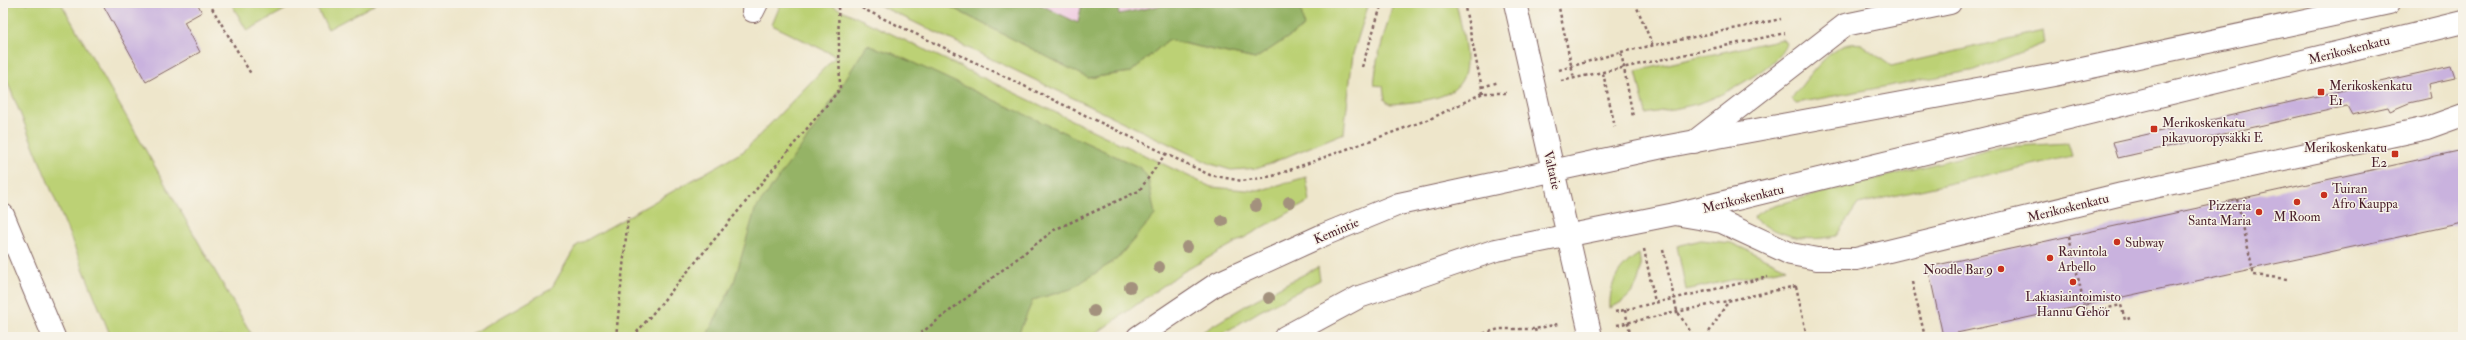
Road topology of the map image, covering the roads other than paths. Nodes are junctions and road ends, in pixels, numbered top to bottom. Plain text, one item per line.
1 (1515, 3) edge
2 (1950, 3) edge
3 (2389, 3) edge
4 (2463, 22) edge
5 (2463, 115) edge
6 (1694, 142) junction
7 (1553, 169) junction
8 (1676, 214) junction
9 (3, 215) edge
10 (1569, 236) junction
11 (54, 337) edge
12 (1138, 337) edge
13 (1285, 337) edge
14 (1590, 337) edge

1 - 7 main road, Valtatie
2 - 6 main road
3 - 6 main road
4 - 8 main road, Merikoskenkatu
5 - 8 main road, Merikoskenkatu
6 - 7 main road
7 - 10 main road, Valtatie
7 - 12 main road, Kemintie
8 - 10 main road, Merikoskenkatu
9 - 11 main road
10 - 13 main road
10 - 14 main road, Valtatie

